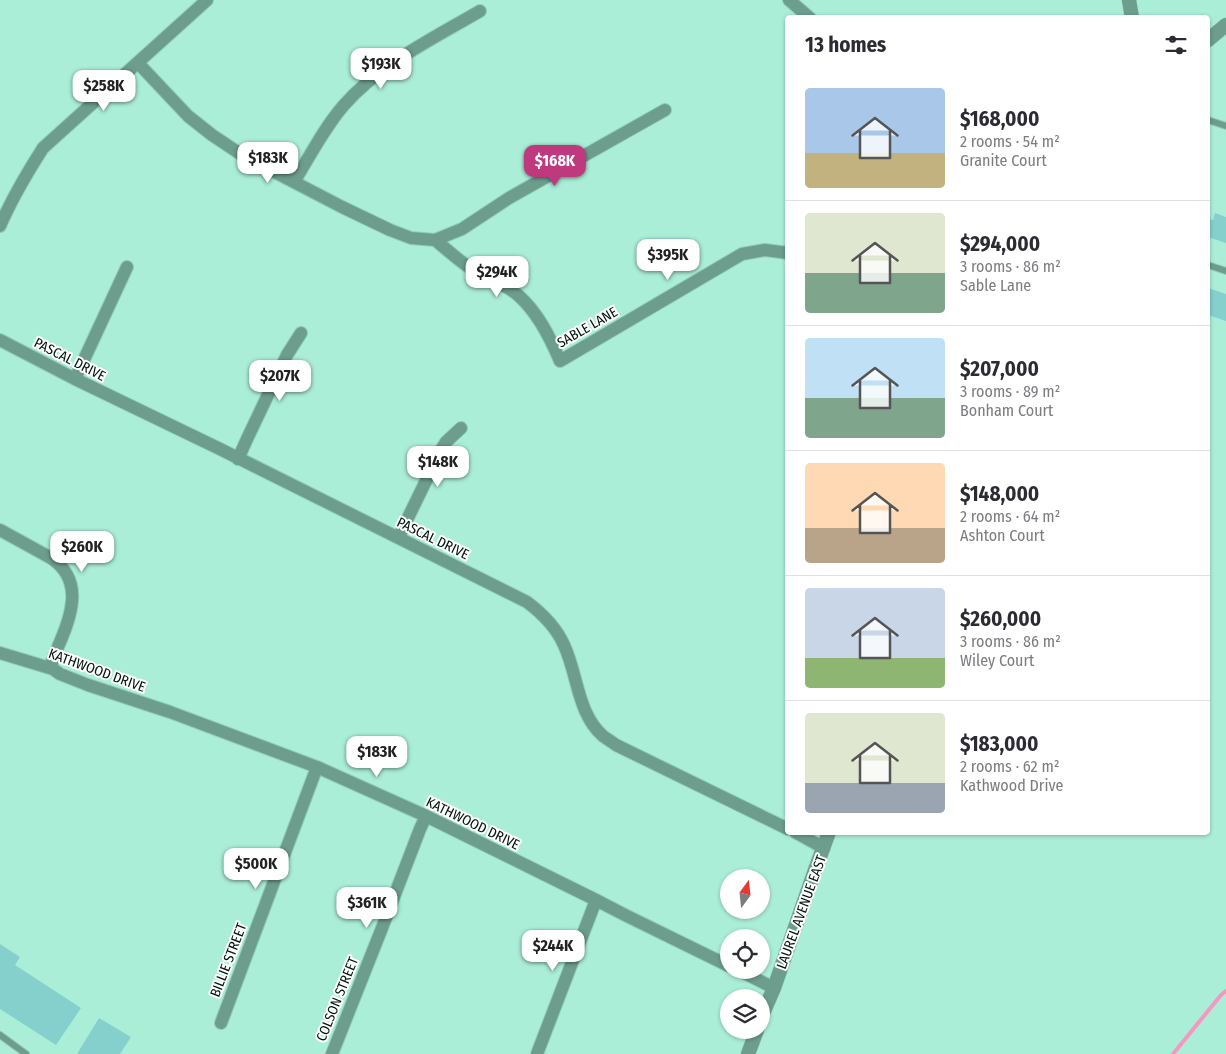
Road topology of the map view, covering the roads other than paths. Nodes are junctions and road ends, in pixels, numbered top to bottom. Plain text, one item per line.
1 (207, 0) edge
2 (789, 0) edge
3 (1129, 0) edge
4 (480, 11) dead end
5 (806, 15) edge
6 (1132, 15) edge
7 (1226, 25) edge
8 (1210, 38) edge
9 (138, 63) junction
10 (665, 110) dead end
11 (1210, 121) edge
12 (1226, 126) edge
13 (294, 182) junction
14 (0, 226) edge
15 (434, 240) junction
16 (785, 253) edge
17 (1210, 266) edge
18 (127, 267) dead end
19 (1226, 272) edge
20 (301, 334) dead end
21 (0, 340) edge
22 (75, 379) junction
23 (461, 428) dead end
24 (238, 459) junction
25 (0, 530) edge
26 (399, 538) junction
27 (0, 653) edge
28 (53, 669) junction
29 (317, 767) junction
30 (426, 816) junction
31 (785, 828) edge
32 (800, 835) edge
33 (828, 835) edge
34 (824, 848) junction
35 (596, 900) junction
36 (720, 962) edge
37 (756, 979) edge
38 (774, 988) junction
39 (770, 997) edge
40 (220, 1023) dead end
41 (0, 1035) edge
42 (754, 1039) edge
43 (26, 1054) edge
44 (332, 1054) edge
45 (537, 1054) edge
46 (748, 1054) edge

1 - 9 street
2 - 5 street
3 - 6 street
4 - 13 street
7 - 8 street
9 - 13 street
9 - 14 street
10 - 15 street
11 - 12 lane
13 - 15 street
15 - 16 street, SABLE LANE
17 - 19 lane
18 - 22 street
20 - 24 street
21 - 22 street, PASCAL DRIVE
22 - 24 street, PASCAL DRIVE
23 - 26 street
24 - 26 street, PASCAL DRIVE
25 - 28 street
26 - 31 street, PASCAL DRIVE
27 - 28 street, KATHWOOD DRIVE
28 - 29 street, KATHWOOD DRIVE
29 - 30 street, KATHWOOD DRIVE
29 - 40 street, BILLIE STREET
30 - 35 street, KATHWOOD DRIVE
30 - 44 street, COLSON STREET
32 - 34 street
33 - 34 street, LAUREL AVENUE EAST
34 - 38 street, LAUREL AVENUE EAST
35 - 36 street, KATHWOOD DRIVE
35 - 45 street
37 - 38 street
38 - 39 street, LAUREL AVENUE EAST
41 - 43 lane
42 - 46 street

